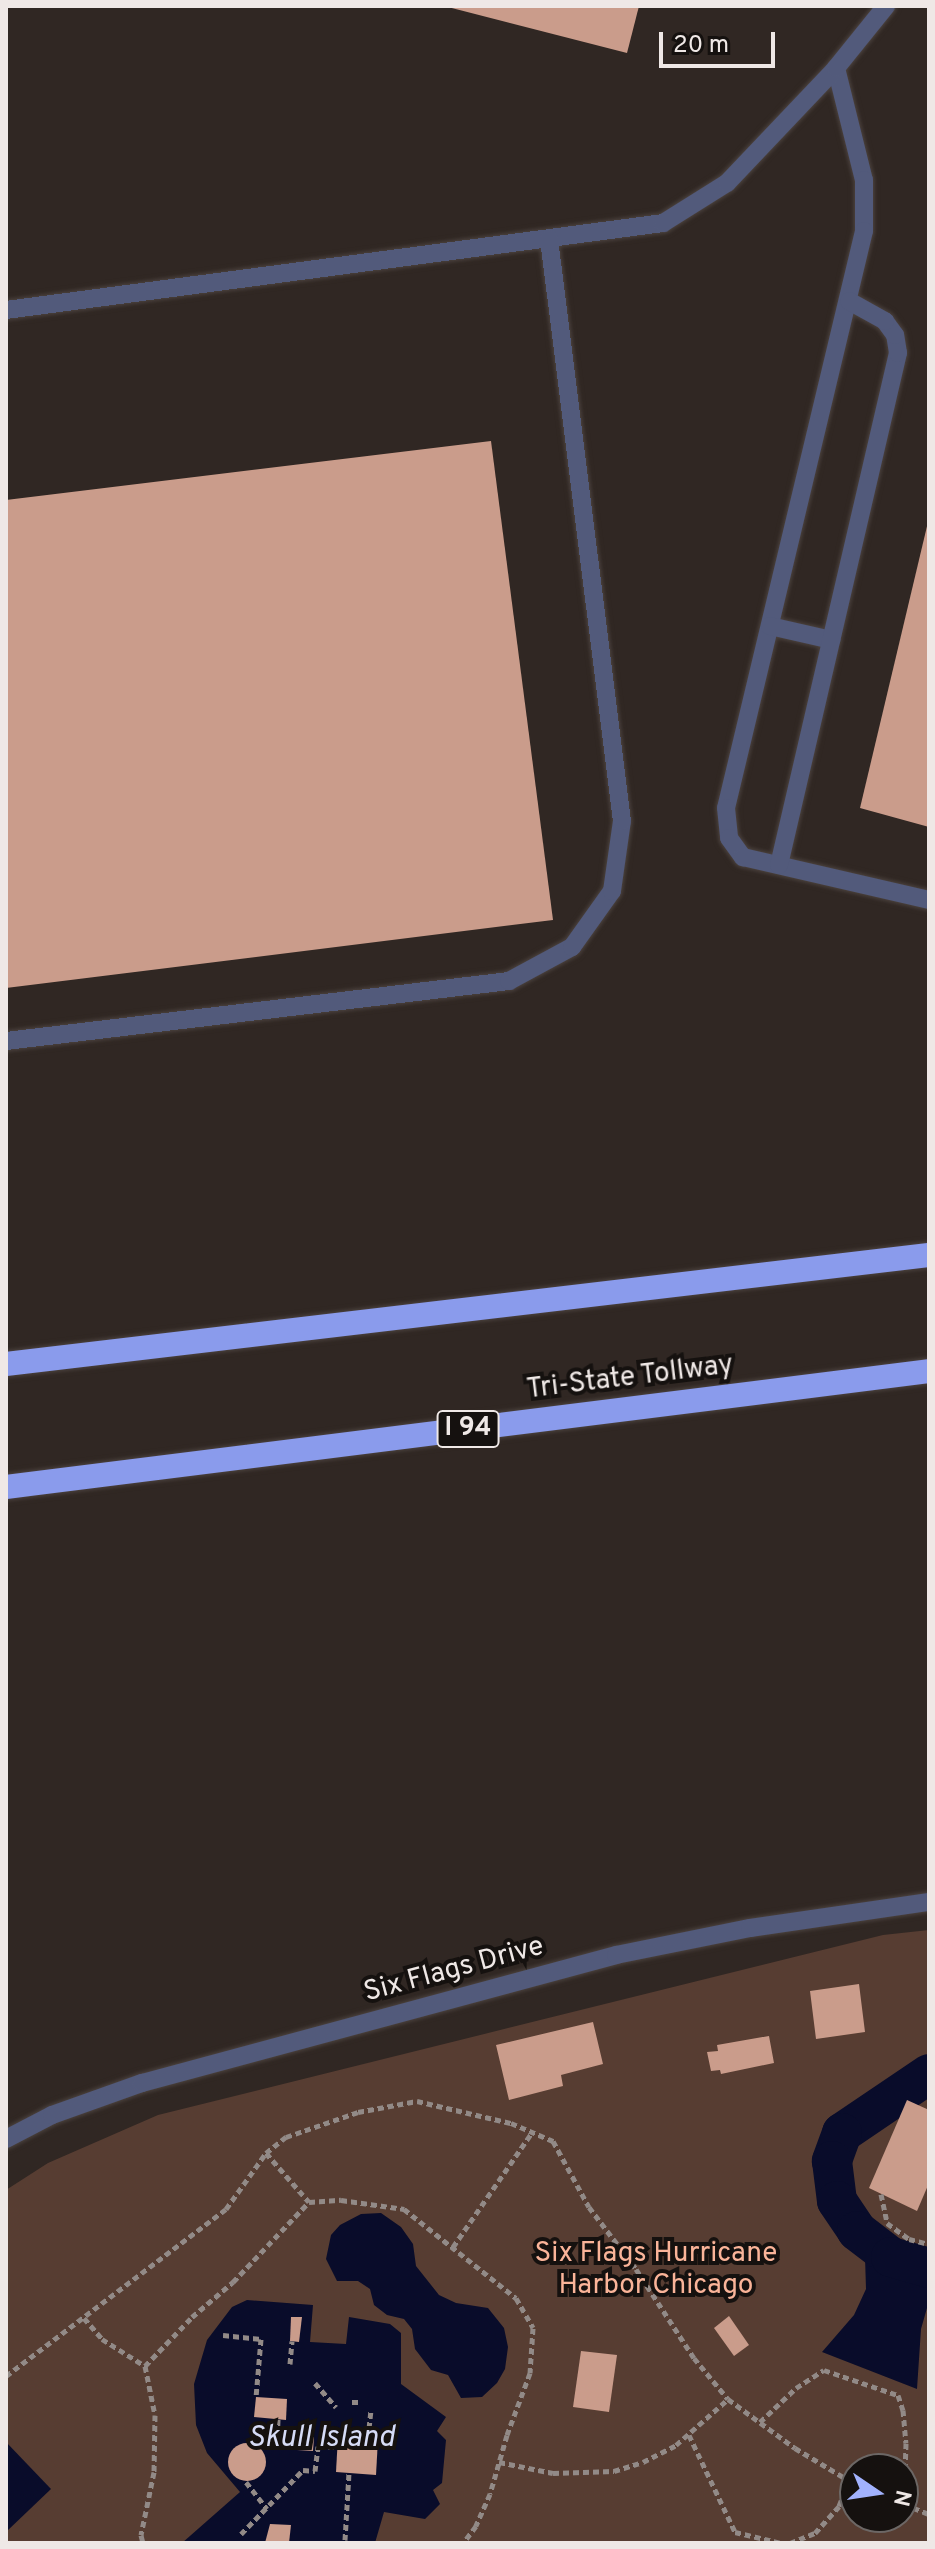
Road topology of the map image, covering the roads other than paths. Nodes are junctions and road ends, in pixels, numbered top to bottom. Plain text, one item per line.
1 (886, 6) edge
2 (836, 68) junction
3 (549, 239) junction
4 (849, 301) junction
5 (6, 310) edge
6 (770, 626) junction
7 (831, 640) junction
8 (779, 865) junction
9 (929, 900) edge
10 (6, 1041) edge
11 (929, 1255) edge
12 (6, 1364) edge
13 (929, 1371) edge
14 (6, 1487) edge
15 (929, 1902) edge
16 (6, 2139) edge

1 - 2 lane
2 - 3 lane
2 - 4 lane
3 - 5 lane
3 - 10 lane
4 - 6 lane
4 - 7 lane
6 - 7 lane
6 - 8 lane
7 - 8 lane
8 - 9 lane
11 - 12 highway
13 - 14 highway, Tri-State Tollway / I 94
15 - 16 lane, Six Flags Drive

